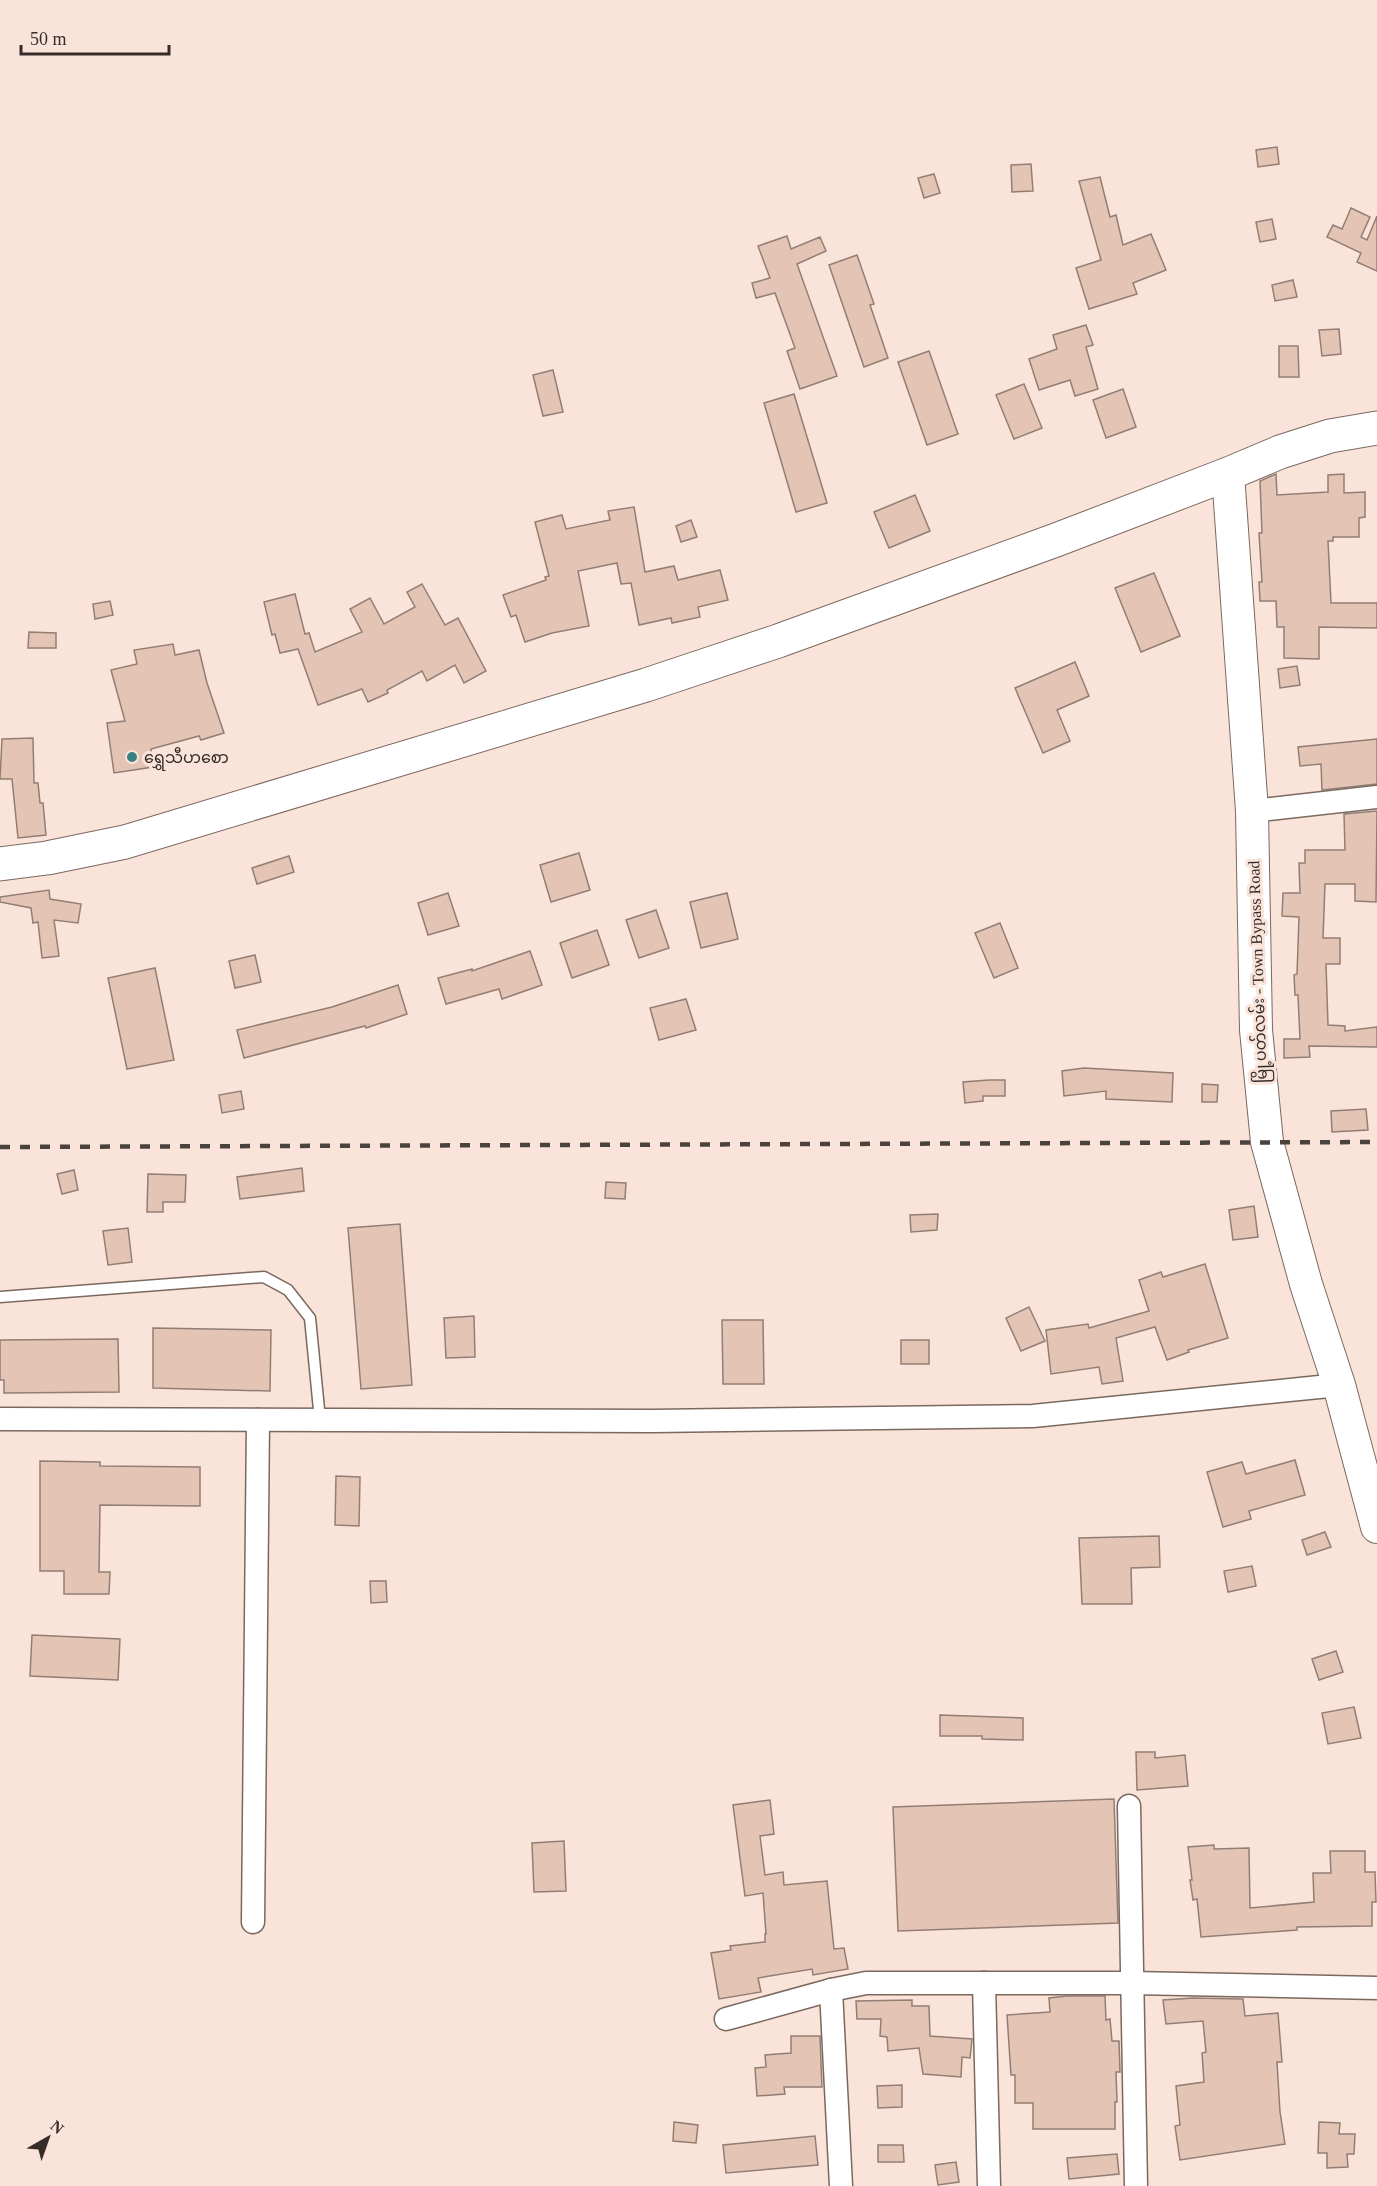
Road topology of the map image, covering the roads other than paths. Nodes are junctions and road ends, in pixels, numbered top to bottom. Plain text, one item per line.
1 (1377, 428) edge
2 (1228, 474) junction
3 (1377, 798) edge
4 (1252, 811) junction
5 (0, 864) edge
6 (0, 1297) edge
7 (1339, 1385) junction
8 (0, 1419) edge
9 (258, 1420) junction
10 (320, 1420) junction
11 (1377, 1527) edge
12 (1129, 1806) dead end
13 (252, 1922) dead end
14 (984, 1983) junction
15 (1132, 1983) junction
16 (1377, 1988) edge
17 (831, 1990) junction
18 (726, 2019) dead end
19 (841, 2186) edge
20 (989, 2186) edge
21 (1136, 2186) edge

1 - 2 highway
2 - 4 main road, မြို့ပတ်လမ်း - Town Bypass Road
2 - 5 highway
3 - 4 street
4 - 7 main road, မြို့ပတ်လမ်း - Town Bypass Road
6 - 10 lane
7 - 10 street
7 - 11 main road, မြို့ပတ်လမ်း - Town Bypass Road
8 - 9 street
9 - 10 street
9 - 13 street
12 - 15 street
14 - 15 street
14 - 17 street
14 - 20 street
15 - 16 street
15 - 21 street
17 - 18 street
17 - 19 street

